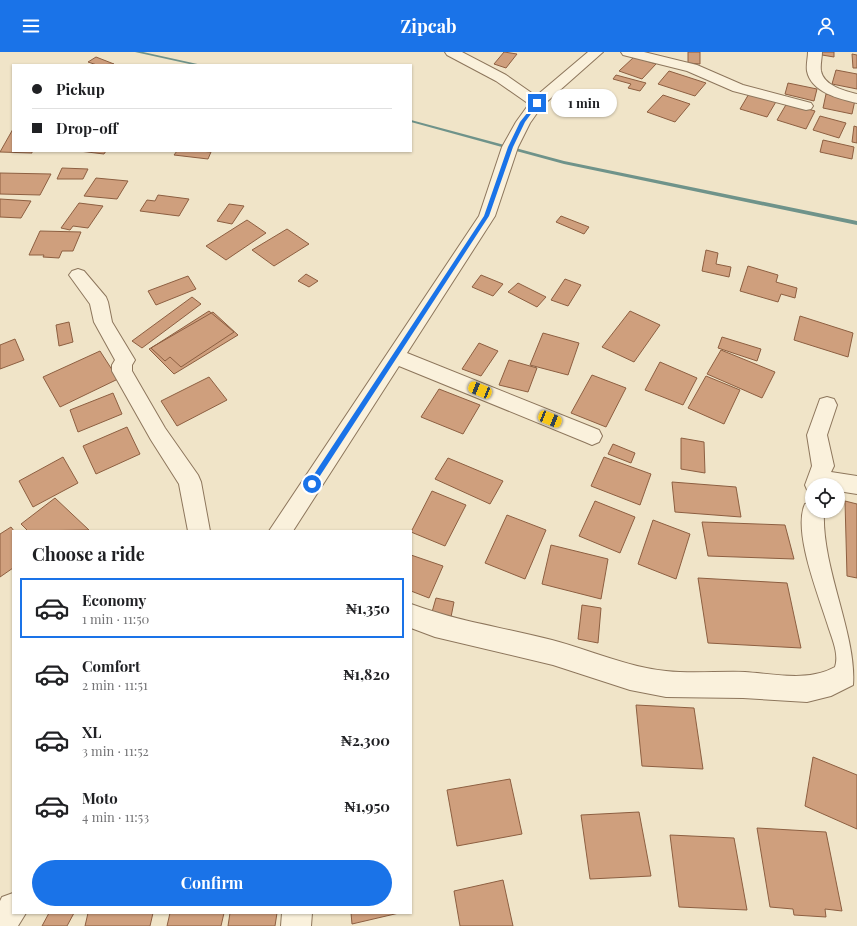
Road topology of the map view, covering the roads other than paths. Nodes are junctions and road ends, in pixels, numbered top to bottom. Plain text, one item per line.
1 (452, 52) edge
2 (596, 52) edge
3 (628, 52) edge
4 (815, 52) edge
5 (857, 99) edge
6 (537, 103) junction
7 (806, 106) dead end
8 (78, 275) dead end
9 (395, 356) junction
10 (828, 405) dead end
11 (592, 436) dead end
12 (818, 478) edge
13 (845, 484) edge
14 (857, 485) edge
15 (812, 518) edge
16 (199, 530) edge
17 (281, 530) edge
18 (412, 616) edge
19 (12, 909) edge
20 (297, 914) edge
21 (0, 926) edge
22 (296, 926) edge

1 - 6 street
2 - 6 street
3 - 7 street
4 - 5 street
6 - 9 street
8 - 16 street
9 - 11 street
9 - 17 street
10 - 12 street
13 - 14 street
15 - 18 street
19 - 21 street
20 - 22 street

